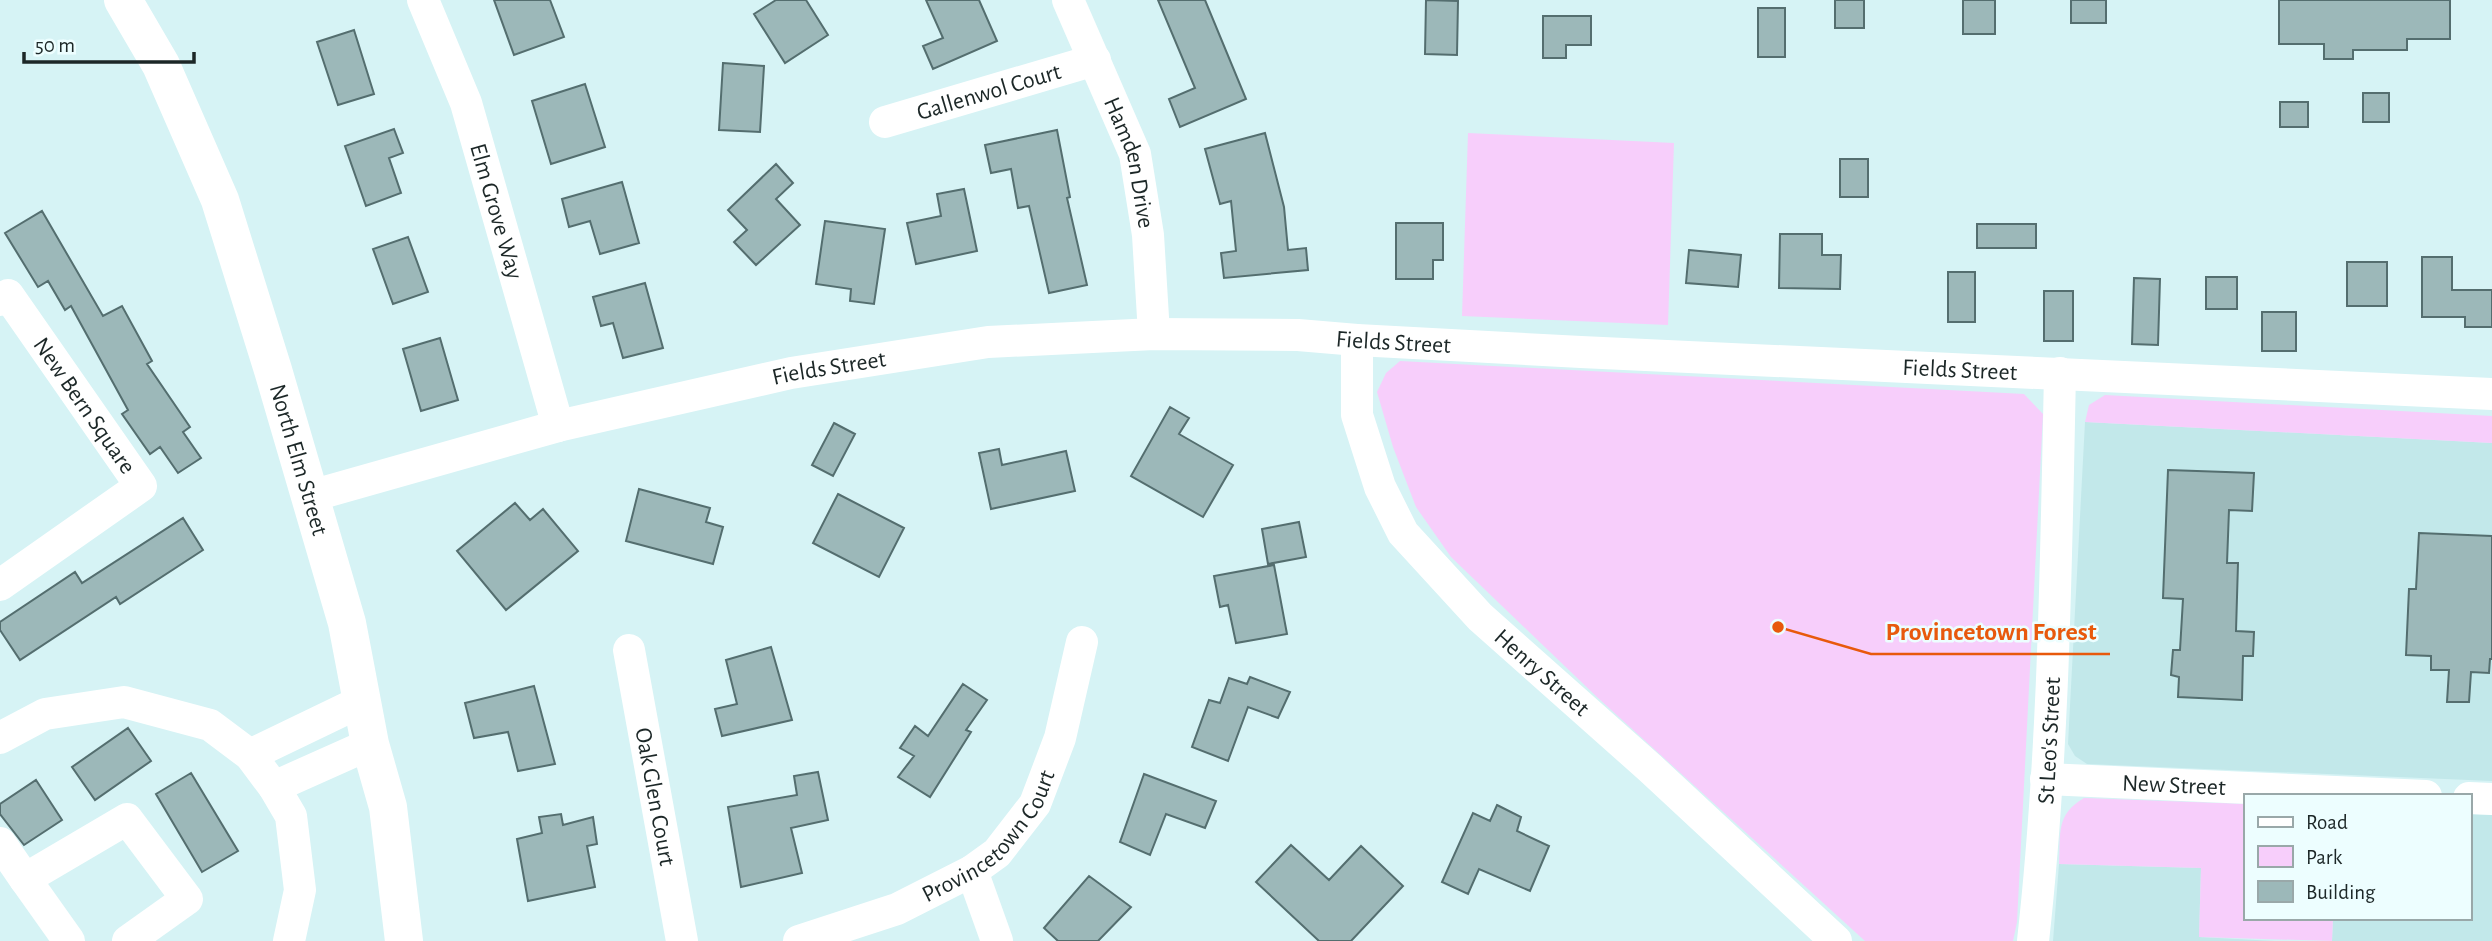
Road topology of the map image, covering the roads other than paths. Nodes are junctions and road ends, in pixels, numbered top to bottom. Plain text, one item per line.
1 (123, 0) edge
2 (423, 0) edge
3 (1068, 0) edge
4 (1095, 60) junction
5 (885, 122) dead end
6 (0, 300) edge
7 (1154, 334) junction
8 (1357, 340) junction
9 (2060, 373) junction
10 (2492, 394) edge
11 (558, 426) junction
12 (311, 496) junction
13 (0, 585) edge
14 (1082, 642) dead end
15 (629, 650) dead end
16 (362, 701) junction
17 (0, 738) edge
18 (370, 744) junction
19 (250, 754) junction
20 (2046, 779) junction
21 (274, 787) junction
22 (2381, 794) edge
23 (2471, 798) edge
24 (2492, 799) edge
25 (0, 844) edge
26 (972, 872) junction
27 (25, 879) junction
28 (69, 941) edge
29 (128, 941) edge
30 (289, 941) edge
31 (404, 941) edge
32 (682, 941) edge
33 (799, 941) edge
34 (997, 941) edge
35 (1836, 941) edge
36 (2033, 941) edge

1 - 12 main road, North Elm Street
2 - 11 street, Elm Grove Way
3 - 4 street, Hamden Drive
4 - 5 street, Gallenwol Court
4 - 7 street, Hamden Drive
6 - 13 street, New Bern Square
7 - 8 street, Fields Street
7 - 11 street, Fields Street
8 - 9 street, Fields Street
8 - 35 street, Henry Street
9 - 10 street, Fields Street
9 - 20 street, St Leo's Street
11 - 12 street, Fields Street
12 - 16 main road, North Elm Street
14 - 26 street, Provincetown Court
15 - 32 street, Oak Glen Court
16 - 18 main road, North Elm Street
16 - 19 street
17 - 19 street
18 - 21 street
18 - 31 main road, North Elm Street
19 - 21 street
20 - 22 street, New Street
20 - 36 street, St Leo's Street
21 - 30 street
23 - 24 street
25 - 27 street
26 - 33 street, Provincetown Court
26 - 34 street
27 - 28 street
27 - 29 street

